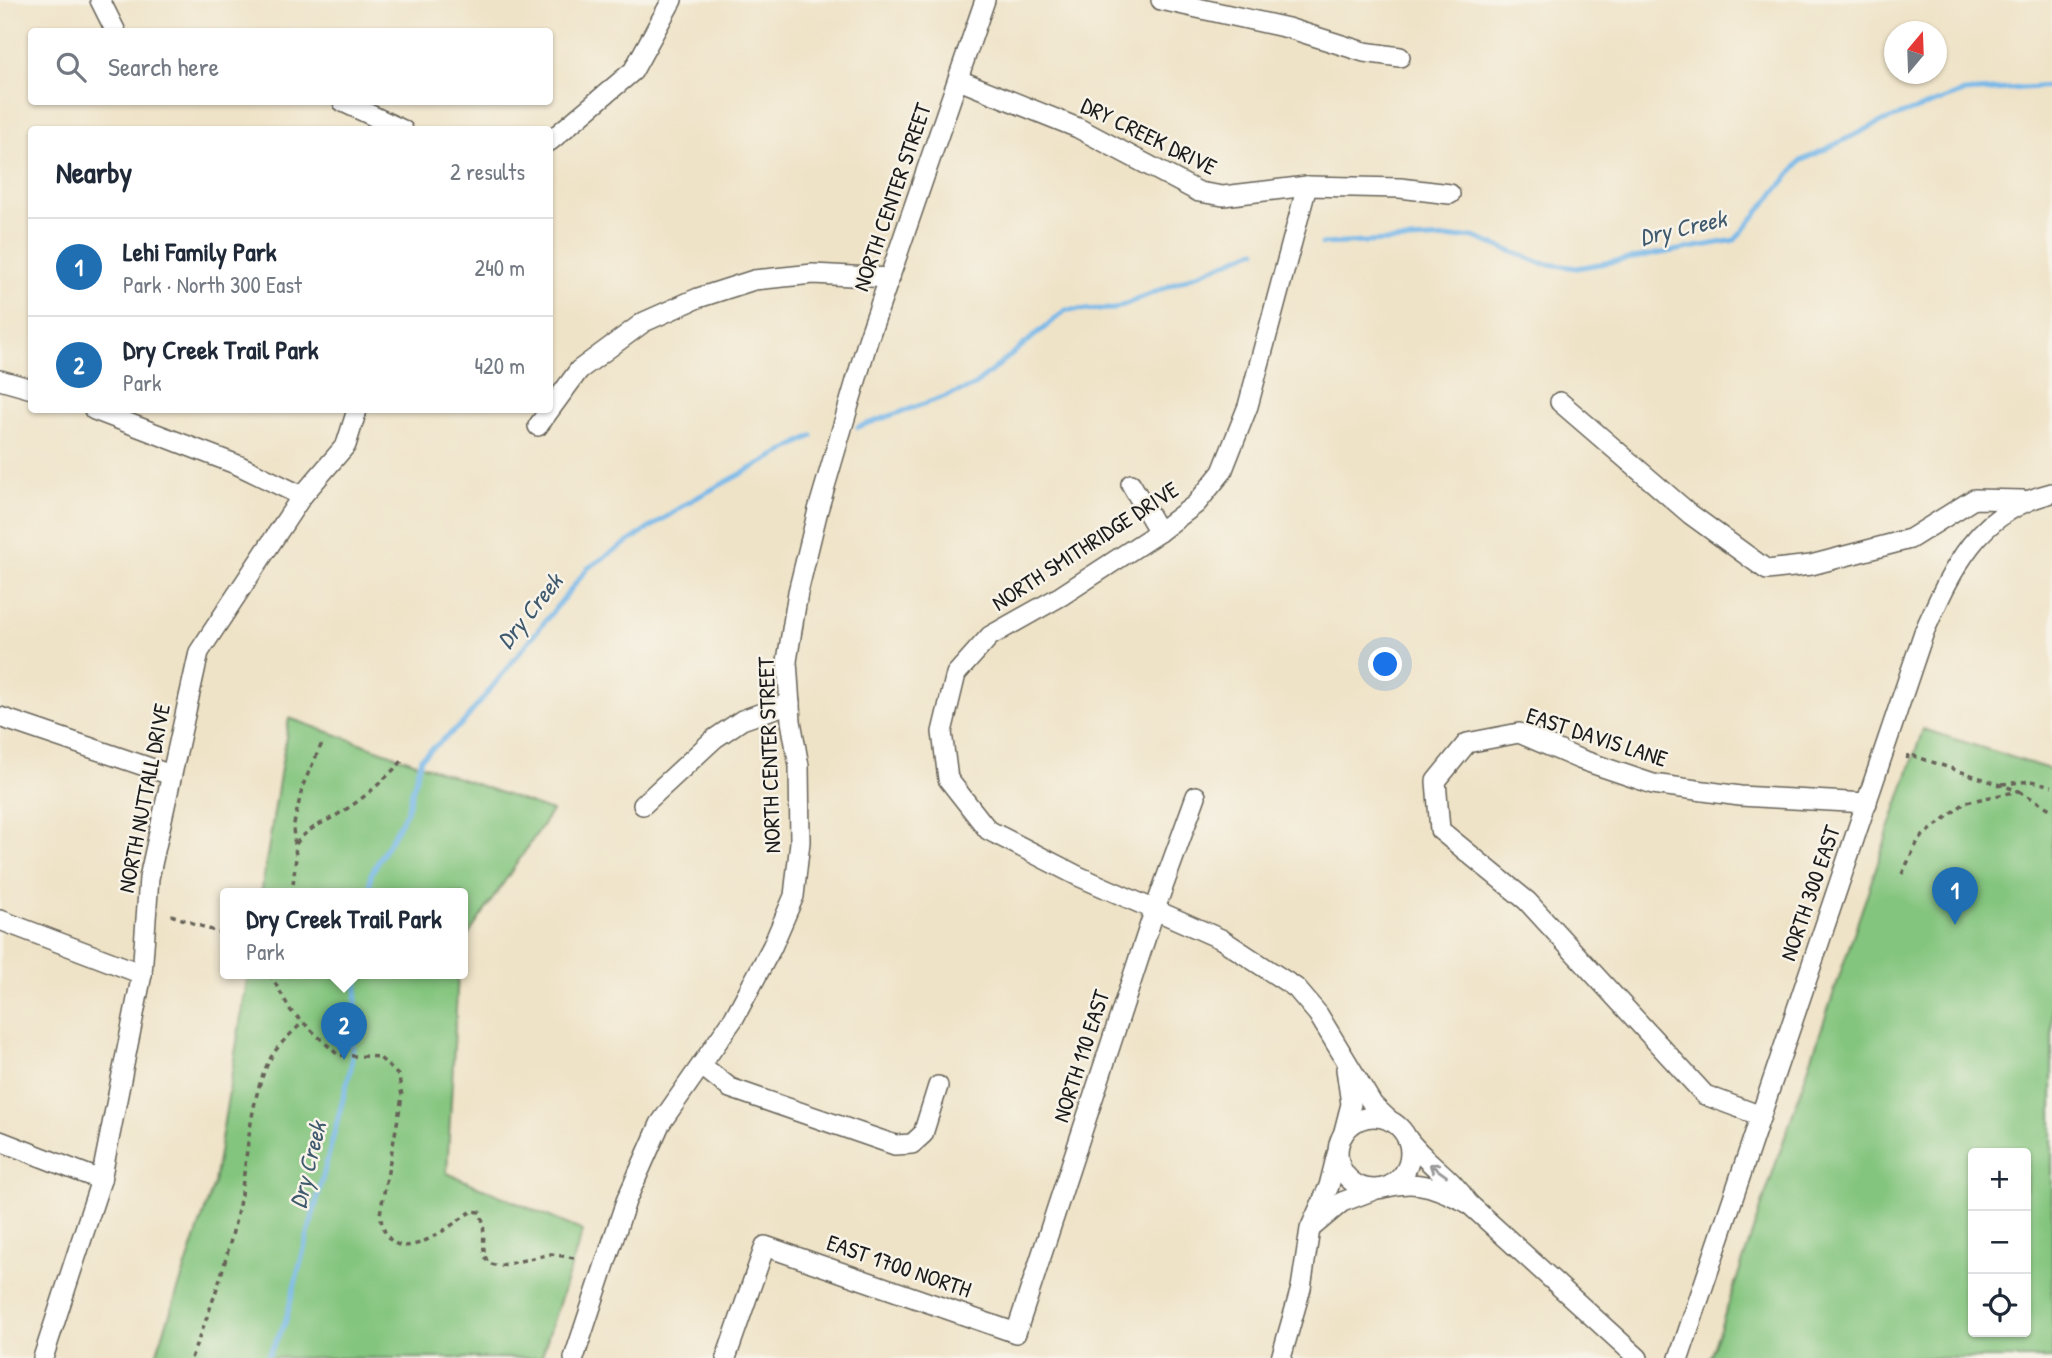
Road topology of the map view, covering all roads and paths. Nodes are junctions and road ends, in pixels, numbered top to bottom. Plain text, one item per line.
1 (100, 0) edge
2 (672, 0) edge
3 (985, 0) edge
4 (1161, 0) edge
5 (114, 28) edge
6 (1400, 57) dead end
7 (959, 80) junction
8 (349, 105) edge
9 (394, 126) edge
10 (553, 138) edge
11 (1307, 186) junction
12 (1450, 194) dead end
13 (890, 278) junction
14 (0, 380) edge
15 (28, 388) edge
16 (1560, 402) dead end
17 (553, 406) edge
18 (102, 413) edge
19 (356, 413) edge
20 (548, 413) edge
21 (538, 426) dead end
22 (1131, 484) dead end
23 (2052, 493) edge
24 (302, 496) junction
25 (2025, 500) junction
26 (1159, 532) junction
27 (790, 703) junction
28 (0, 717) edge
29 (323, 741) dead end
30 (404, 759) dead end
31 (1907, 763) dead end
32 (172, 775) junction
33 (1999, 784) junction
34 (2052, 786) edge
35 (2020, 791) junction
36 (1196, 796) dead end
37 (1867, 803) junction
38 (643, 804) dead end
39 (2052, 810) edge
40 (295, 846) junction
41 (1902, 874) dead end
42 (292, 888) edge
43 (1154, 909) junction
44 (171, 915) dead end
45 (0, 920) edge
46 (220, 933) edge
47 (142, 974) junction
48 (273, 979) edge
49 (303, 1022) junction
50 (1341, 1052) junction
51 (702, 1066) junction
52 (938, 1086) dead end
53 (1761, 1116) junction
54 (1390, 1121) junction
55 (1406, 1138) junction
56 (0, 1141) edge
57 (1340, 1143) junction
58 (102, 1180) junction
59 (1380, 1189) junction
60 (1468, 1203) junction
61 (1310, 1229) junction
62 (574, 1258) dead end
63 (1016, 1333) joint
64 (44, 1358) edge
65 (191, 1358) edge
66 (574, 1358) edge
67 (726, 1358) edge
68 (1281, 1358) edge
69 (1638, 1358) edge
70 (1679, 1358) edge

1 - 5 street
2 - 10 street
3 - 7 street, NORTH CENTER STREET
4 - 6 street
7 - 11 street, DRY CREEK DRIVE
7 - 13 street, NORTH CENTER STREET
8 - 9 street
11 - 12 street, DRY CREEK DRIVE
11 - 26 street, NORTH SMITHRIDGE DRIVE
13 - 17 street
13 - 27 street, NORTH CENTER STREET
14 - 15 street
16 - 25 street
18 - 24 street
19 - 24 street, NORTH NUTTALL DRIVE
20 - 21 street
22 - 26 street
23 - 25 street, NORTH 300 EAST
24 - 32 street, NORTH NUTTALL DRIVE
25 - 37 street, NORTH 300 EAST
26 - 43 street, NORTH SMITHRIDGE DRIVE
27 - 38 street
27 - 51 street, NORTH CENTER STREET
28 - 32 street
29 - 40 path
30 - 40 path
31 - 33 path
32 - 47 street, NORTH NUTTALL DRIVE
33 - 34 path
33 - 35 path
35 - 39 path
35 - 41 path
36 - 43 street, NORTH 110 EAST
37 - 53 street, NORTH 300 EAST
37 - 53 street, EAST DAVIS LANE
40 - 42 path
43 - 50 street
43 - 63 street, NORTH 110 EAST
44 - 46 path
45 - 47 street
47 - 58 street, NORTH NUTTALL DRIVE
48 - 49 path
49 - 62 path
49 - 65 path
50 - 54 street
50 - 57 street
51 - 52 street
51 - 66 street, NORTH CENTER STREET
53 - 70 street, NORTH 300 EAST
54 - 55 street
54 - 57 street
55 - 59 street
60 -> 55 street
56 - 58 street
57 - 59 street
57 - 61 street
58 - 64 street, NORTH NUTTALL DRIVE
59 - 60 street
59 - 61 street
60 - 69 street
61 - 68 street
63 - 67 street, EAST 1700 NORTH

